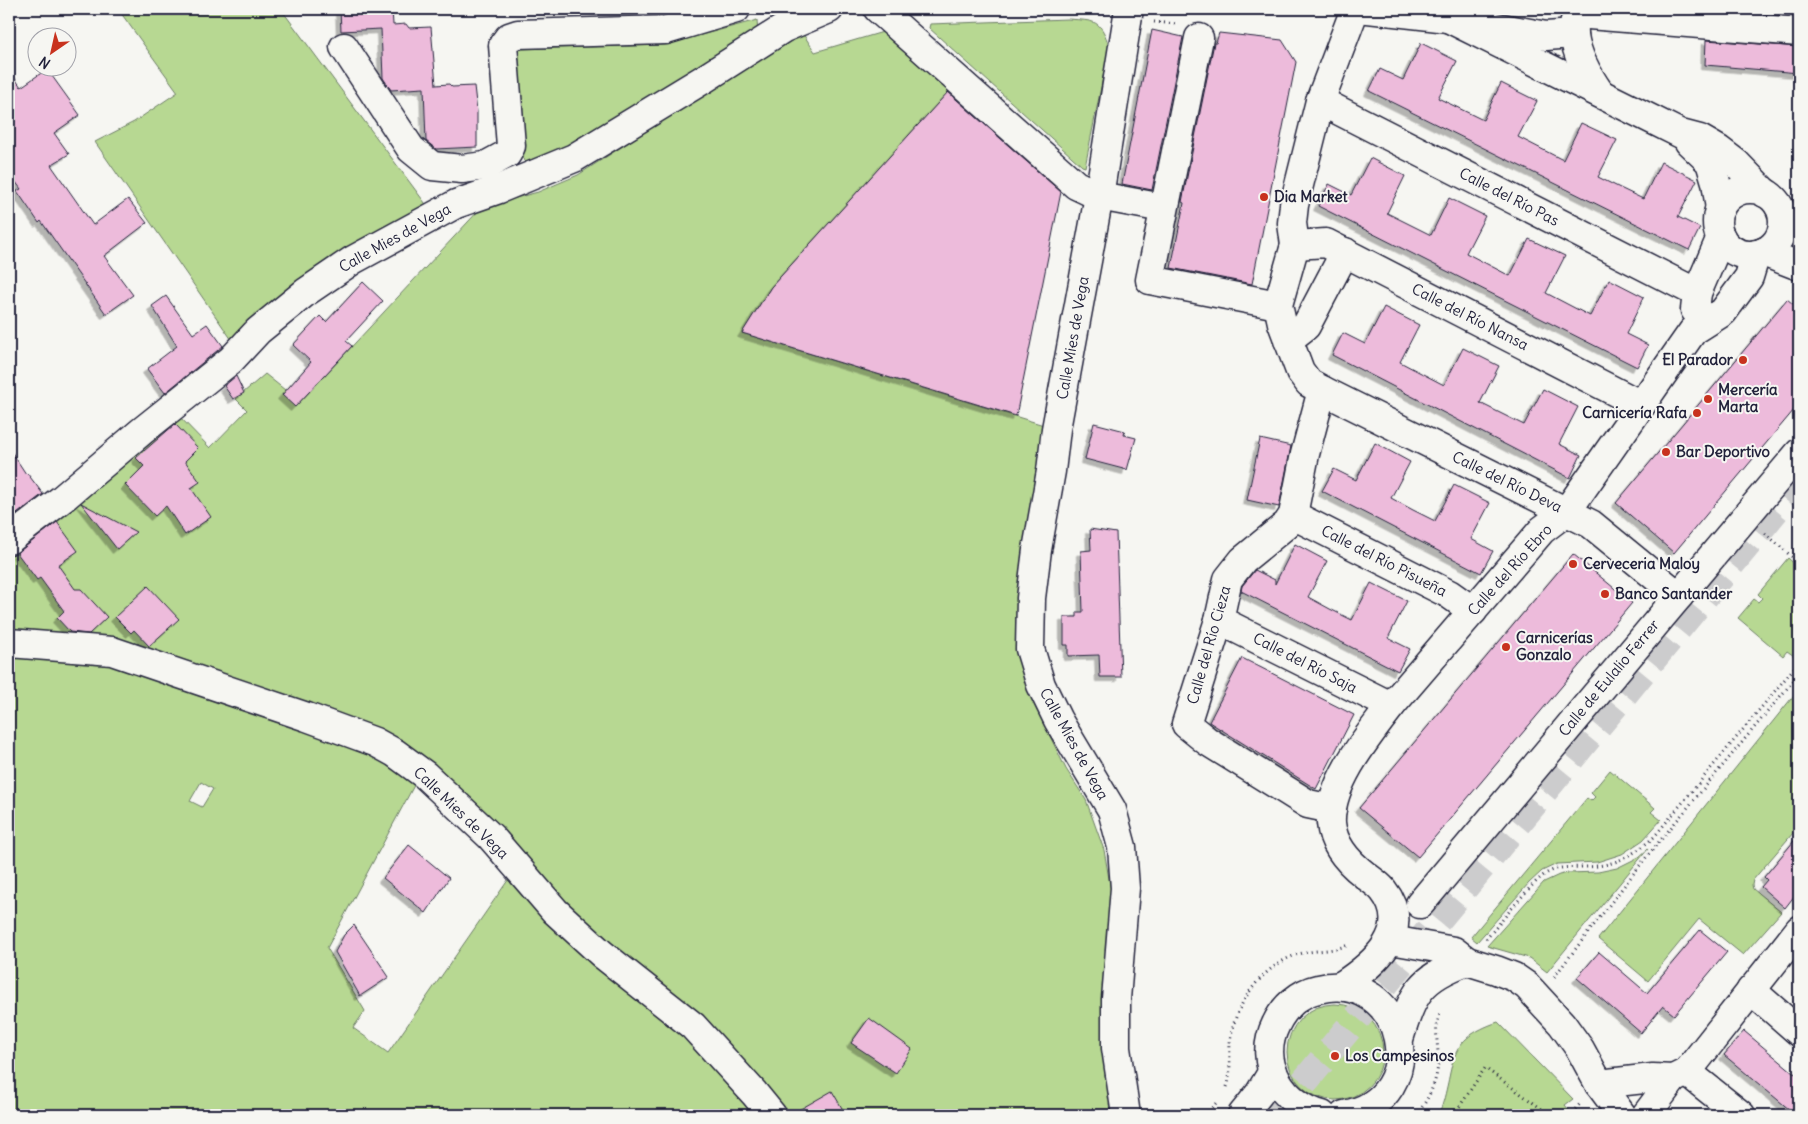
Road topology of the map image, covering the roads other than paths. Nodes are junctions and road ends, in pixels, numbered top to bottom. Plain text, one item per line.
1 (736, 9) edge
2 (829, 9) edge
3 (878, 9) edge
4 (1355, 9) edge
5 (1368, 9) edge
6 (1129, 14) edge
7 (1448, 18) junction
8 (1576, 19) edge
9 (1192, 32) road end
10 (1799, 32) edge
11 (344, 47) dead end
12 (1600, 93) junction
13 (1320, 101) junction
14 (1681, 134) junction
15 (507, 154) junction
16 (524, 178) junction
17 (1765, 193) junction
18 (1099, 196) junction
19 (1163, 208) junction
20 (1720, 209) junction
21 (1782, 219) junction
22 (1720, 237) junction
23 (1295, 245) junction
24 (1345, 252) junction
25 (1760, 253) junction
26 (1799, 253) edge
27 (1799, 266) edge
28 (1697, 293) junction
29 (1278, 305) junction
30 (1693, 331) junction
31 (1288, 340) junction
32 (1322, 390) junction
33 (1641, 405) junction
34 (1799, 453) edge
35 (1567, 511) junction
36 (1293, 515) junction
37 (9, 540) edge
38 (1679, 596) junction
39 (1473, 611) junction
40 (1219, 620) junction
41 (9, 643) edge
42 (1390, 706) junction
43 (1332, 809) junction
44 (1420, 904) dead end
45 (1799, 930) edge
46 (1391, 940) junction
47 (1476, 958) junction
48 (1341, 986) junction
49 (1751, 990) junction
50 (1799, 1032) edge
51 (1399, 1039) junction
52 (1273, 1071) junction
53 (1680, 1075) junction
54 (1599, 1084) junction
55 (772, 1115) edge
56 (1126, 1115) edge
57 (1242, 1115) edge
58 (1322, 1115) edge
59 (1344, 1115) edge
60 (1622, 1115) edge
61 (1646, 1115) edge
62 (1741, 1115) edge

1 - 15 street
2 - 16 street, Calle Mies de Vega
3 - 18 street
4 - 13 street
5 - 7 street
6 - 18 street, Calle Mies de Vega
7 - 8 street
7 - 12 street
8 - 10 street
8 - 12 street
9 - 19 street
11 - 15 street
12 - 14 street
13 - 23 street
13 - 28 street, Calle del Río Pas
14 - 17 street
14 - 20 street
15 - 16 street
16 - 37 street, Calle Mies de Vega
17 - 20 street
17 - 21 street
18 - 19 street
18 - 56 street, Calle Mies de Vega
19 - 29 street
20 - 22 street
21 - 25 street
21 - 26 street
22 - 25 street
22 - 28 street, Calle del Río Ebro
23 - 24 street, Calle del Río Nansa
23 - 29 street
24 - 31 street
24 - 33 street, Calle del Río Nansa
25 - 27 street
25 - 30 street, Calle del Río Ebro
28 - 30 street, Calle del Río Ebro
29 - 31 street
30 - 33 street, Calle del Río Ebro
31 - 32 street
32 - 35 street, Calle del Río Deva
32 - 36 street
33 - 35 street, Calle del Río Ebro
34 - 38 street, Calle de Eulalio Ferrer
35 - 38 street, Calle del Río Deva
35 - 39 street, Calle del Río Ebro
36 - 39 street, Calle del Río Pisueña
36 - 40 street, Calle del Río Cieza
38 - 44 street, Calle de Eulalio Ferrer
39 - 42 street, Calle del Río Ebro
40 - 42 street, Calle del Río Saja
40 - 43 street, Calle del Río Cieza
41 - 55 street, Calle Mies de Vega
42 - 43 street, Calle del Río Ebro
43 - 46 street, Calle del Río Ebro
45 - 49 street
46 - 47 street
46 - 48 street
47 - 51 street
47 - 54 street
48 - 51 street
48 - 52 street
49 - 50 street
49 - 53 street
51 - 59 street
52 - 57 street
52 - 58 street
53 - 54 street
53 - 61 street
53 - 62 street
54 - 60 street

